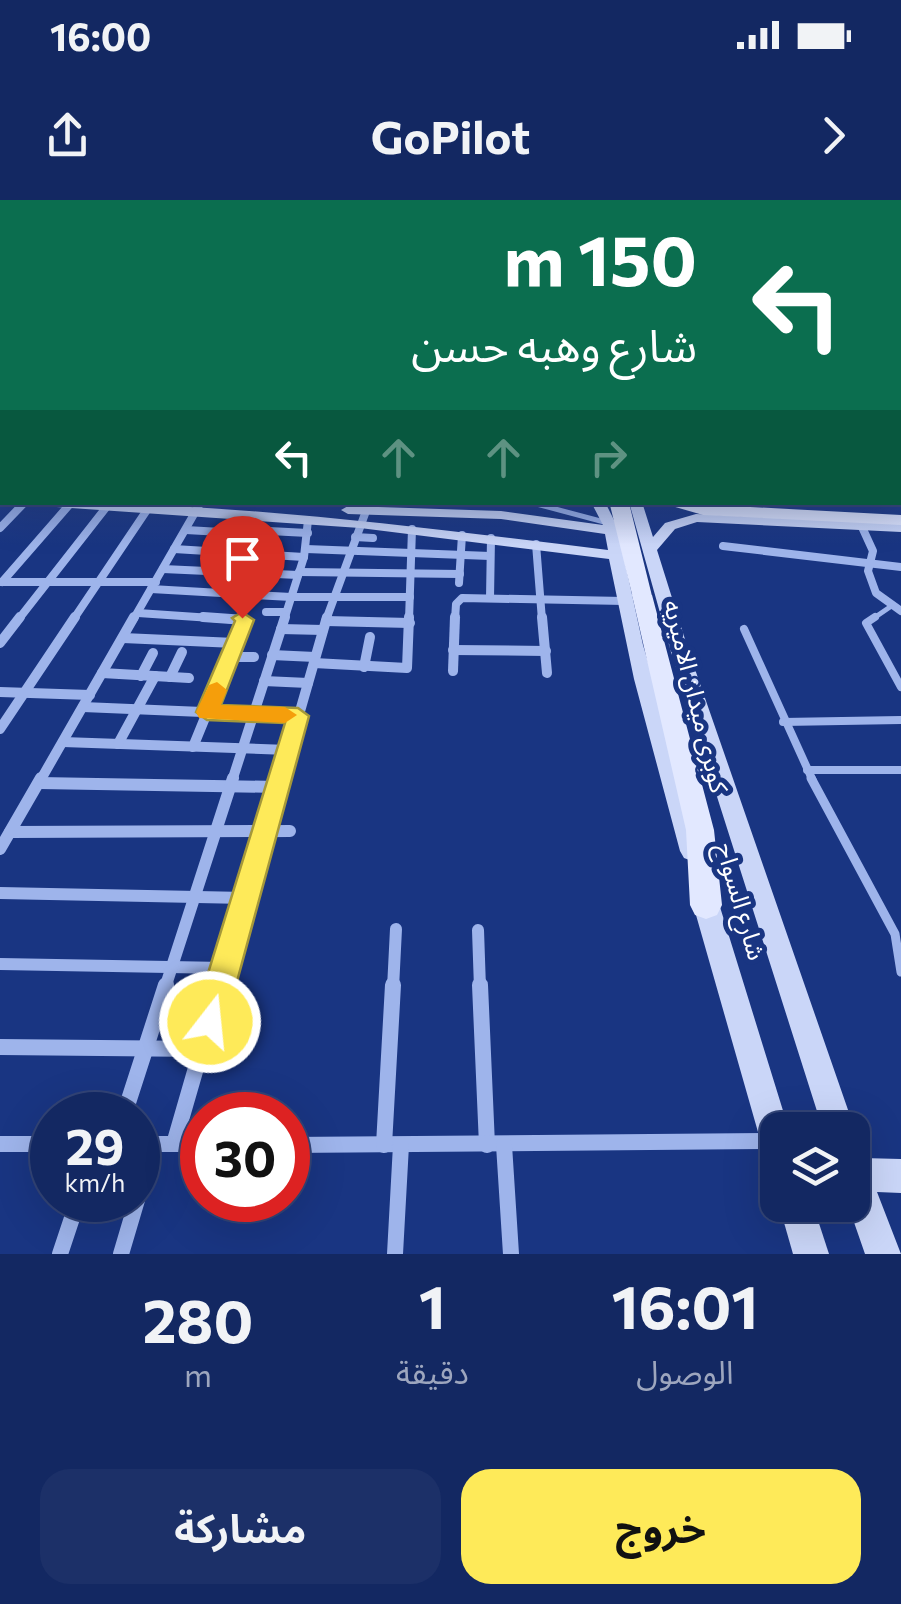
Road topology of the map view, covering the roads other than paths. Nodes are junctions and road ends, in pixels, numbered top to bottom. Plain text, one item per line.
1 (21, 505) edge
2 (69, 505) edge
3 (108, 505) joint
4 (233, 505) edge
5 (555, 505) edge
6 (680, 505) edge
7 (793, 505) edge
8 (199, 506) edge
9 (149, 507) junction
10 (616, 512) edge
11 (901, 521) edge
12 (360, 524) junction
13 (308, 527) junction
14 (0, 528) edge
15 (862, 528) junction
16 (412, 529) junction
17 (186, 530) junction
18 (251, 530) dead end
19 (239, 533) dead end
20 (462, 534) junction
21 (374, 538) dead end
22 (490, 538) junction
23 (536, 544) junction
24 (722, 546) dead end
25 (174, 550) junction
26 (349, 550) junction
27 (649, 550) junction
28 (408, 552) junction
29 (305, 553) junction
30 (462, 555) junction
31 (616, 555) junction
32 (490, 556) junction
33 (869, 566) junction
34 (901, 567) edge
35 (163, 569) junction
36 (342, 572) junction
37 (410, 573) junction
38 (299, 574) junction
39 (48, 582) junction
40 (99, 582) junction
41 (1, 583) edge
42 (154, 586) junction
43 (291, 597) junction
44 (333, 597) junction
45 (410, 597) junction
46 (490, 598) junction
47 (633, 598) junction
48 (541, 599) junction
49 (890, 607) junction
50 (901, 611) edge
51 (138, 612) junction
52 (266, 612) dead end
53 (286, 612) junction
54 (410, 623) junction
55 (325, 625) junction
56 (280, 630) junction
57 (744, 630) dead end
58 (370, 636) dead end
59 (123, 638) junction
60 (235, 643) junction
61 (0, 644) edge
62 (453, 650) junction
63 (546, 651) junction
64 (154, 652) dead end
65 (182, 652) dead end
66 (272, 655) junction
67 (230, 658) junction
68 (254, 658) dead end
69 (314, 660) junction
70 (364, 667) junction
71 (453, 671) dead end
72 (548, 673) dead end
73 (102, 674) junction
74 (141, 676) junction
75 (155, 676) junction
76 (170, 677) junction
77 (189, 678) dead end
78 (264, 681) junction
79 (308, 683) junction
80 (901, 687) edge
81 (0, 692) edge
82 (24, 693) junction
83 (90, 695) junction
84 (82, 708) junction
85 (137, 710) junction
86 (207, 712) junction
87 (254, 714) junction
88 (298, 716) junction
89 (901, 720) edge
90 (783, 722) junction
91 (0, 730) edge
92 (63, 742) junction
93 (118, 744) junction
94 (193, 747) junction
95 (243, 748) junction
96 (288, 750) junction
97 (806, 770) junction
98 (901, 770) edge
99 (39, 783) junction
100 (231, 786) junction
101 (278, 787) junction
102 (290, 831) dead end
103 (10, 832) junction
104 (216, 832) junction
105 (264, 832) junction
106 (0, 850) edge
107 (0, 893) edge
108 (195, 897) junction
109 (246, 898) junction
110 (706, 905) joint
111 (396, 929) dead end
112 (478, 930) dead end
113 (0, 964) edge
114 (173, 967) junction
115 (225, 968) junction
116 (901, 972) edge
117 (0, 1047) edge
118 (146, 1048) junction
119 (202, 1049) junction
120 (132, 1092) edge
121 (767, 1112) edge
122 (833, 1112) edge
123 (160, 1144) edge
124 (174, 1144) junction
125 (180, 1144) edge
126 (310, 1144) edge
127 (760, 1144) edge
128 (30, 1145) edge
129 (393, 1145) junction
130 (496, 1145) junction
131 (1, 1147) edge
132 (870, 1174) edge
133 (901, 1176) edge
134 (870, 1219) edge
135 (71, 1222) edge
136 (130, 1222) edge
137 (801, 1222) edge
138 (60, 1254) edge
139 (121, 1254) edge
140 (396, 1254) edge
141 (511, 1254) edge
142 (810, 1254) edge
143 (883, 1254) edge

1 - 14 street
2 - 41 street
3 - 9 main road
3 - 39 street
4 - 12 main road
5 - 10 lane
6 - 11 main road
7 - 11 main road
8 - 9 main road
8 - 13 main road
8 - 17 street
9 - 40 street
10 - 12 main road
10 - 27 main road, شارع السواح
10 - 31 main road
10 - 47 main road, كوبرى ميدان الاميريه, bridge
11 - 15 main road
12 - 13 main road
12 - 16 main road
12 - 21 street
12 - 26 street
13 - 18 street
13 - 29 street
15 - 27 main road
15 - 33 street
16 - 20 main road
16 - 28 street
17 - 19 street
17 - 25 street
20 - 22 main road
20 - 30 street
22 - 23 main road
22 - 32 street
23 - 31 main road
23 - 48 street
24 - 33 street
25 - 29 street
25 - 35 street
26 - 28 street
26 - 29 street
26 - 36 street
27 - 122 main road, شارع السواح
28 - 30 street
28 - 37 street
29 - 38 street
30 - 32 street
30 - 37 street
31 - 47 main road
32 - 46 street
33 - 34 street
33 - 49 street
35 - 38 street
35 - 42 street
36 - 37 street
36 - 38 street
36 - 44 street
37 - 45 street
38 - 43 street
39 - 40 street
39 - 41 street
39 - 61 street
40 - 42 street
40 - 82 street
42 - 43 street
42 - 51 street
43 - 44 street
43 - 53 street
44 - 45 street
44 - 55 street
45 - 54 street
46 - 48 street
46 - 62 street
47 - 48 street
47 - 110 main road, كوبرى ميدان الاميريه
48 - 63 street
49 - 50 street
49 - 80 lane
51 - 59 street
51 - 60 street
52 - 53 street
53 - 56 street
54 - 55 street
54 - 70 street
55 - 56 street
55 - 69 street
56 - 66 street
57 - 90 lane
58 - 70 street
59 - 60 street
59 - 73 street
60 - 67 street
62 - 63 street
62 - 71 street
63 - 72 street
64 - 74 street
65 - 76 street
66 - 69 street
66 - 78 street
67 - 68 street
67 - 86 street
69 - 70 street
69 - 79 street
73 - 74 street
73 - 83 street
74 - 75 street
75 - 76 street
75 - 85 street
76 - 77 street
78 - 79 street
78 - 87 street
79 - 88 street
81 - 82 street
82 - 83 street
82 - 91 street
83 - 84 street
84 - 85 street
84 - 92 street
85 - 86 street
85 - 93 street
86 - 87 street
86 - 94 street
87 - 88 street
87 - 95 street
88 - 96 street
89 - 90 lane
90 - 97 lane
92 - 93 street
92 - 99 street
93 - 94 street
94 - 95 street
95 - 96 street
95 - 100 street
96 - 101 street
97 - 98 lane
97 - 116 lane
99 - 100 street
99 - 103 street
100 - 101 street
100 - 104 street
101 - 105 street
102 - 105 street
103 - 104 street
103 - 106 street
104 - 105 street
104 - 108 street
105 - 109 street
107 - 108 street
108 - 109 street
108 - 114 street
109 - 115 street
110 - 121 main road, شارع السواح
111 - 129 street
112 - 130 street
113 - 114 street
114 - 115 street
114 - 118 street
115 - 119 street
117 - 118 street
118 - 119 street
118 - 120 street
119 - 124 street
123 - 124 street
124 - 125 street
126 - 129 street
127 - 130 street
128 - 131 street
129 - 130 street
129 - 140 street
130 - 141 street
132 - 133 main road
134 - 143 main road
135 - 138 street
136 - 139 street
137 - 142 main road

